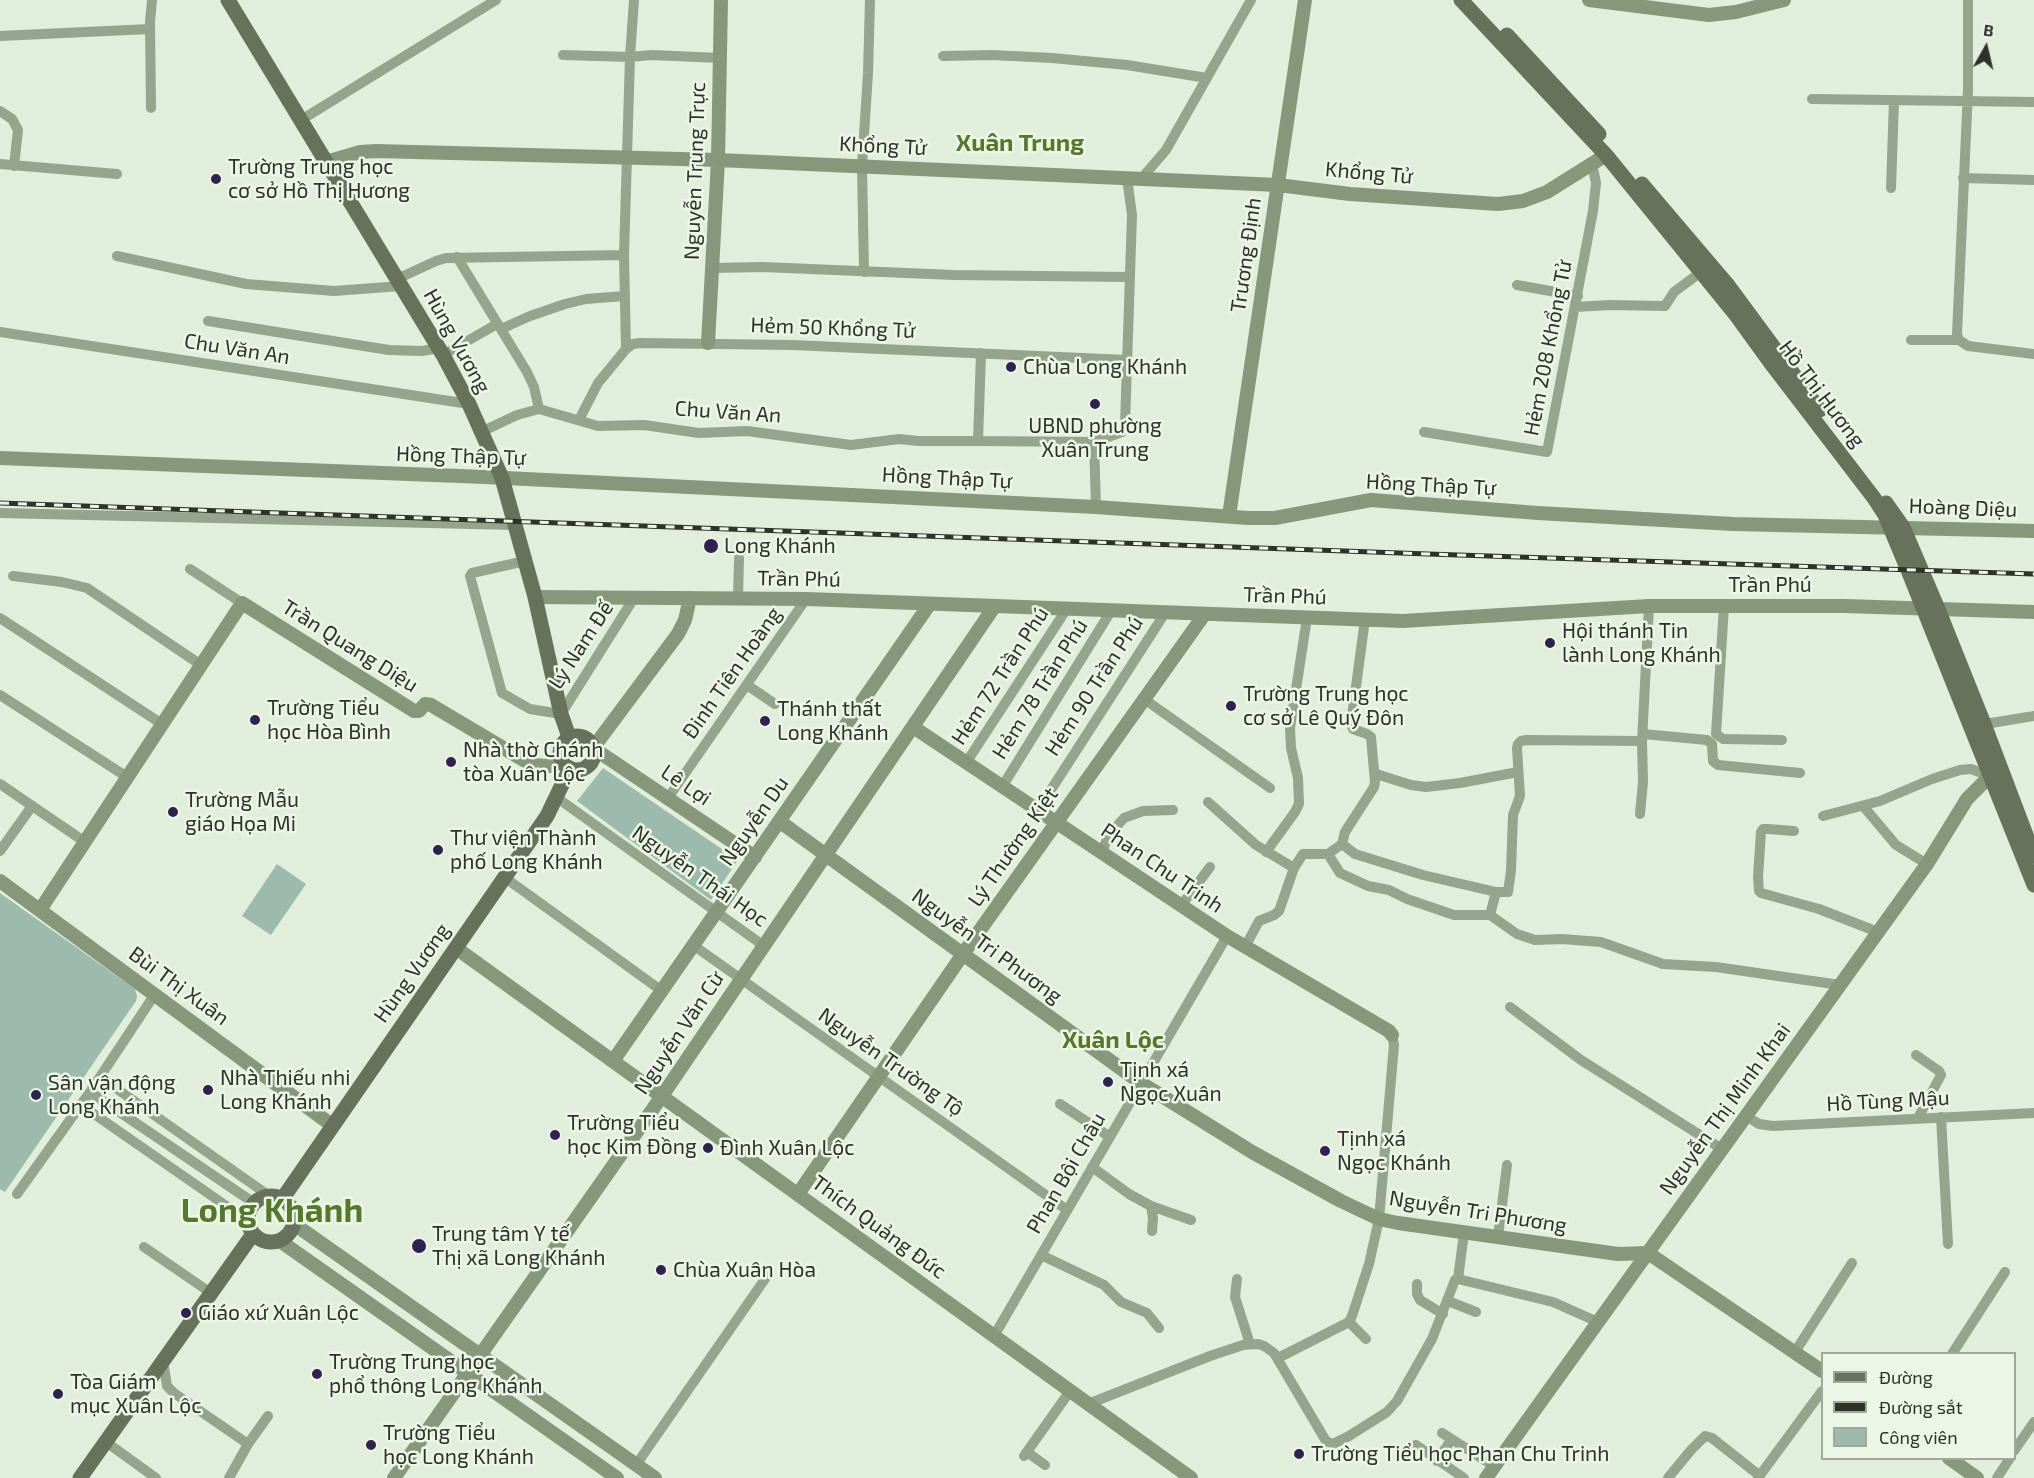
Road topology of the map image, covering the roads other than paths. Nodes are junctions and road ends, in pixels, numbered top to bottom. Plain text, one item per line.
1 (152, 0) edge
2 (228, 0) edge
3 (496, 0) edge
4 (634, 0) edge
5 (721, 0) edge
6 (870, 0) edge
7 (1251, 0) edge
8 (1305, 0) edge
9 (1461, 0) edge
10 (1474, 0) edge
11 (1589, 0) edge
12 (1784, 0) edge
13 (1968, 0) edge
14 (1756, 4) edge
15 (150, 29) junction
16 (0, 36) edge
17 (563, 55) dead end
18 (943, 56) dead end
19 (630, 57) junction
20 (720, 58) junction
21 (1207, 78) junction
22 (1812, 99) dead end
23 (1894, 100) junction
24 (1968, 101) junction
25 (2034, 102) edge
26 (151, 108) dead end
27 (0, 111) edge
28 (301, 120) junction
29 (1606, 155) junction
30 (627, 157) junction
31 (718, 160) junction
32 (326, 162) junction
33 (1592, 163) junction
34 (0, 164) edge
35 (14, 165) junction
36 (862, 166) junction
37 (117, 174) dead end
38 (1134, 178) junction
39 (1963, 178) junction
40 (2034, 180) edge
41 (1278, 185) junction
42 (1892, 188) dead end
43 (624, 255) junction
44 (117, 256) dead end
45 (457, 257) junction
46 (711, 268) junction
47 (864, 272) junction
48 (1701, 272) junction
49 (1129, 277) junction
50 (399, 282) junction
51 (1517, 285) dead end
52 (624, 296) junction
53 (1576, 301) junction
54 (208, 321) dead end
55 (499, 327) junction
56 (0, 332) edge
57 (1911, 340) dead end
58 (1959, 340) junction
59 (708, 343) junction
60 (626, 349) junction
61 (441, 351) junction
62 (981, 353) junction
63 (2034, 354) edge
64 (1127, 360) junction
65 (469, 404) junction
66 (539, 409) junction
67 (579, 420) junction
68 (481, 432) junction
69 (1424, 432) dead end
70 (978, 441) junction
71 (1094, 442) junction
72 (0, 458) edge
73 (502, 478) junction
74 (1096, 507) junction
75 (0, 513) edge
76 (1229, 516) junction
77 (515, 525) junction
78 (1896, 527) junction
79 (2034, 531) edge
80 (739, 558) dead end
81 (525, 561) junction
82 (190, 569) dead end
83 (13, 576) dead end
84 (535, 597) junction
85 (634, 598) junction
86 (690, 598) junction
87 (738, 599) junction
88 (806, 600) junction
89 (242, 603) junction
90 (929, 605) junction
91 (1649, 606) junction
92 (1724, 606) junction
93 (994, 607) junction
94 (1930, 608) junction
95 (1066, 610) junction
96 (1111, 611) junction
97 (2034, 612) edge
98 (1164, 613) junction
99 (1204, 615) junction
100 (0, 618) edge
101 (1307, 618) junction
102 (1365, 619) junction
103 (201, 665) junction
104 (747, 685) junction
105 (0, 695) edge
106 (1144, 699) junction
107 (775, 704) dead end
108 (561, 714) junction
109 (2034, 716) edge
110 (162, 724) junction
111 (1977, 725) junction
112 (913, 727) junction
113 (569, 737) junction
114 (1643, 737) junction
115 (1782, 740) dead end
116 (593, 748) junction
117 (966, 763) junction
118 (566, 765) junction
119 (1518, 772) junction
120 (1800, 773) dead end
121 (1376, 774) junction
122 (1996, 774) junction
123 (127, 777) junction
124 (0, 784) edge
125 (1002, 787) junction
126 (1270, 788) dead end
127 (556, 797) junction
128 (668, 798) junction
129 (1208, 802) dead end
130 (32, 806) junction
131 (1864, 807) junction
132 (1038, 810) junction
133 (1173, 810) dead end
134 (1640, 814) dead end
135 (1823, 816) dead end
136 (779, 821) junction
137 (1056, 823) junction
138 (1794, 831) dead end
139 (85, 842) junction
140 (1342, 844) junction
141 (0, 852) edge
142 (1266, 852) junction
143 (1102, 853) junction
144 (1328, 854) junction
145 (826, 855) junction
146 (755, 857) junction
147 (2031, 862) edge
148 (1927, 864) junction
149 (1210, 867) dead end
150 (1294, 868) junction
151 (504, 878) junction
152 (0, 881) edge
153 (2034, 885) edge
154 (1496, 892) junction
155 (1181, 906) junction
156 (40, 910) junction
157 (717, 912) junction
158 (1490, 915) junction
159 (1878, 932) junction
160 (1227, 936) junction
161 (693, 945) junction
162 (764, 946) junction
163 (1245, 947) junction
164 (456, 948) junction
165 (963, 954) junction
166 (741, 979) junction
167 (1840, 985) junction
168 (662, 991) junction
169 (155, 994) junction
170 (1510, 1007) dead end
171 (1392, 1035) joint
172 (1916, 1055) dead end
173 (613, 1061) junction
174 (878, 1076) junction
175 (100, 1077) junction
176 (1141, 1083) junction
177 (90, 1092) junction
178 (662, 1096) junction
179 (1060, 1104) dead end
180 (81, 1105) junction
181 (2034, 1113) edge
182 (1746, 1116) junction
183 (1941, 1117) junction
184 (1918, 1118) junction
185 (333, 1125) junction
186 (1110, 1137) junction
187 (1722, 1149) junction
188 (1507, 1165) dead end
189 (1092, 1167) junction
190 (17, 1194) dead end
191 (798, 1194) junction
192 (276, 1197) junction
193 (254, 1203) junction
194 (1151, 1206) junction
195 (1067, 1210) junction
196 (1379, 1219) junction
197 (1191, 1220) dead end
198 (294, 1224) junction
199 (250, 1228) junction
200 (1152, 1231) dead end
201 (1464, 1233) junction
202 (1498, 1238) junction
203 (280, 1240) junction
204 (1948, 1244) dead end
205 (144, 1247) dead end
206 (1648, 1253) junction
207 (1041, 1256) junction
208 (1852, 1263) dead end
209 (2005, 1272) dead end
210 (766, 1276) dead end
211 (1237, 1279) dead end
212 (1458, 1279) junction
213 (1417, 1284) dead end
214 (211, 1293) junction
215 (1448, 1301) junction
216 (1476, 1312) dead end
217 (1443, 1314) junction
218 (1349, 1322) junction
219 (1598, 1322) junction
220 (1159, 1328) dead end
221 (994, 1336) junction
222 (1366, 1339) dead end
223 (1250, 1344) junction
224 (1795, 1352) junction
225 (1953, 1352) edge
226 (480, 1355) junction
227 (1278, 1358) junction
228 (163, 1361) junction
229 (1821, 1370) edge
230 (467, 1372) junction
231 (1070, 1391) junction
232 (1821, 1391) edge
233 (1088, 1404) junction
234 (268, 1416) dead end
235 (2034, 1422) edge
236 (106, 1442) junction
237 (248, 1444) junction
238 (1416, 1446) dead end
239 (2016, 1448) edge
240 (1952, 1460) edge
241 (2009, 1460) edge
242 (1437, 1461) junction
243 (636, 1465) junction
244 (1045, 1465) dead end
245 (1490, 1472) edge
246 (1759, 1477) edge
247 (80, 1478) edge
248 (156, 1478) edge
249 (229, 1478) edge
250 (393, 1478) edge
251 (617, 1478) edge
252 (655, 1478) edge
253 (1191, 1478) edge
254 (1464, 1478) edge
255 (1668, 1478) edge
256 (1977, 1478) edge
257 (1997, 1478) edge

1 - 15 street
2 - 28 main road, Hùng Vương
3 - 28 street
4 - 19 street
5 - 20 street, Nguyễn Trung Trực
6 - 36 street
7 - 21 street
8 - 41 street, Trương Định
9 - 29 main road, Hồ Thị Hương
10 - 78 main road, Hồ Thị Hương
11 - 14 street
12 - 14 street
13 - 24 street
15 - 16 street
15 - 26 street
17 - 19 street
18 - 21 street
19 - 20 street
19 - 30 street
20 - 31 street, Nguyễn Trung Trực
21 - 38 street
22 - 23 street
23 - 24 street
23 - 42 street
24 - 25 street
24 - 39 street
27 - 35 street
28 - 32 main road, Hùng Vương
29 - 33 street, Khổng Tử
29 - 48 main road, Hồ Thị Hương
30 - 31 street, Khổng Tử
30 - 32 street, Khổng Tử
30 - 43 street
31 - 36 street, Khổng Tử
31 - 46 street, Nguyễn Trung Trực
32 - 50 main road, Hùng Vương
33 - 41 street, Khổng Tử
33 - 53 street, Hẻm 208 Khổng Tử
34 - 35 street
35 - 37 street
36 - 38 street, Khổng Tử
36 - 47 street
38 - 41 street, Khổng Tử
38 - 49 street
39 - 40 street
39 - 58 street
41 - 76 street, Trương Định
43 - 45 street
43 - 52 street
44 - 50 street
45 - 50 street
45 - 55 street
46 - 47 street
46 - 59 street, Nguyễn Trung Trực
47 - 49 street
48 - 53 street
48 - 78 main road, Hồ Thị Hương
49 - 64 street
50 - 61 main road, Hùng Vương
51 - 53 street
52 - 55 street
52 - 60 street
53 - 69 street, Hẻm 208 Khổng Tử
54 - 61 street
55 - 61 street
55 - 66 street
56 - 65 street, Chu Văn An
57 - 58 street
58 - 63 street
59 - 60 street, Hẻm 50 Khổng Tử
59 - 62 street, Hẻm 50 Khổng Tử
60 - 67 street
61 - 65 main road, Hùng Vương
62 - 64 street, Hẻm 50 Khổng Tử
62 - 70 street
64 - 71 street
65 - 68 main road, Hùng Vương
66 - 67 street, Chu Văn An
66 - 68 street
67 - 70 street, Chu Văn An
68 - 73 main road, Hùng Vương
70 - 71 street, Chu Văn An
71 - 74 street
72 - 73 street, Hồng Thập Tự
73 - 74 street, Hồng Thập Tự
73 - 77 main road, Hùng Vương
74 - 76 street, Hồng Thập Tự
75 - 77 street
76 - 78 street, Hồng Thập Tự
77 - 81 main road, Hùng Vương
78 - 79 street, Hoàng Diệu
78 - 94 main road, Hồ Thị Hương
80 - 87 street
81 - 84 main road, Hùng Vương
81 - 108 street
82 - 89 street, Trần Quang Diệu
83 - 103 street
84 - 85 street, Trần Phú
84 - 108 main road, Hùng Vương
85 - 86 street, Trần Phú
85 - 108 street, Lý Nam Đế
86 - 87 street, Trần Phú
86 - 116 street
87 - 88 street, Trần Phú
88 - 90 street, Trần Phú
88 - 104 street, Đinh Tiên Hoàng
89 - 103 street
89 - 118 street, Trần Quang Diệu
90 - 93 street, Trần Phú
90 - 136 street, Nguyễn Du
91 - 92 street, Trần Phú
91 - 102 street, Trần Phú
91 - 114 street
92 - 94 street, Trần Phú
92 - 115 street
93 - 95 street, Trần Phú
93 - 112 street, Nguyễn Văn Cừ
94 - 97 street, Trần Phú
94 - 111 main road, Hồ Thị Hương
95 - 96 street, Trần Phú
95 - 117 street, Hẻm 72 Trần Phú
96 - 98 street, Trần Phú
96 - 125 street, Hẻm 78 Trần Phú
98 - 99 street, Trần Phú
98 - 132 street, Hẻm 90 Trần Phú
99 - 101 street, Trần Phú
99 - 106 street, Lý Thường Kiệt
100 - 110 street
101 - 102 street, Trần Phú
101 - 142 street
102 - 121 street
103 - 110 street
104 - 107 street
104 - 128 street, Đinh Tiên Hoàng
105 - 123 street
106 - 126 street
106 - 137 street, Lý Thường Kiệt
108 - 113 main road, Hùng Vương
109 - 111 street
110 - 123 street
111 - 122 main road, Hồ Thị Hương
112 - 117 street, Phan Chu Trinh
112 - 145 street, Nguyễn Văn Cừ
113 - 116 main road
113 - 118 main road
114 - 119 street
114 - 120 street
114 - 134 street
116 - 118 main road
116 - 128 street, Lê Lợi
117 - 125 street, Phan Chu Trinh
118 - 127 main road, Hùng Vương
119 - 121 street
119 - 154 street
121 - 140 street
122 - 131 street
122 - 147 main road, Hồ Thị Hương
122 - 148 street, Nguyễn Thị Minh Khai
123 - 139 street
124 - 130 street
125 - 132 street, Phan Chu Trinh
127 - 151 main road, Hùng Vương
127 - 157 street, Nguyễn Thái Học
128 - 146 street, Lê Lợi
129 - 142 street
130 - 139 street
130 - 141 street
131 - 135 street
131 - 148 street
132 - 137 street, Phan Chu Trinh
133 - 143 street
136 - 145 street, Nguyễn Tri Phương
136 - 146 street, Nguyễn Du
137 - 143 street, Phan Chu Trinh
137 - 165 street, Lý Thường Kiệt
138 - 159 street
139 - 156 street
140 - 144 street
140 - 154 street
142 - 150 street
143 - 155 street, Phan Chu Trinh
144 - 150 street
144 - 158 street
145 - 162 street, Nguyễn Văn Cừ
145 - 165 street, Nguyễn Tri Phương
146 - 157 street, Nguyễn Du
147 - 153 main road, Hồ Thị Hương
148 - 159 street, Nguyễn Thị Minh Khai
149 - 155 street
150 - 163 street
151 - 164 main road, Hùng Vương
151 - 168 street
152 - 156 street, Bùi Thị Xuân
154 - 158 street
155 - 160 street, Phan Chu Trinh
156 - 169 street, Bùi Thị Xuân
157 - 161 street, Nguyễn Du
157 - 162 street, Nguyễn Thái Học
158 - 167 street
159 - 167 street, Nguyễn Thị Minh Khai
160 - 163 street, Phan Chu Trinh
160 - 176 street, Phan Bội Châu
161 - 166 street, Nguyễn Trường Tộ
161 - 168 street, Nguyễn Du
162 - 166 street, Nguyễn Văn Cừ
163 - 171 street, Phan Chu Trinh
164 - 173 street, Thích Quảng Đức
164 - 185 main road, Hùng Vương
165 - 174 street, Lý Thường Kiệt
165 - 176 street, Nguyễn Tri Phương
166 - 174 street, Nguyễn Trường Tộ
166 - 178 street, Nguyễn Văn Cừ
167 - 182 street, Nguyễn Thị Minh Khai
168 - 173 street, Nguyễn Du
169 - 175 street
169 - 185 street, Bùi Thị Xuân
170 - 187 street
171 - 196 street
172 - 184 street
173 - 178 street, Thích Quảng Đức
174 - 191 street, Lý Thường Kiệt
174 - 195 street, Nguyễn Trường Tộ
175 - 177 street
175 - 192 street
176 - 186 street, Phan Bội Châu
176 - 196 street, Nguyễn Tri Phương
177 - 180 street
177 - 193 street
178 - 191 street, Thích Quảng Đức
178 - 226 street, Nguyễn Văn Cừ
179 - 186 street
180 - 190 street
180 - 199 street
181 - 183 street, Hồ Tùng Mậu
182 - 184 street, Hồ Tùng Mậu
182 - 187 street, Nguyễn Thị Minh Khai
183 - 184 street, Hồ Tùng Mậu
183 - 204 street
185 - 192 main road, Hùng Vương
186 - 189 street, Phan Bội Châu
187 - 206 street, Nguyễn Thị Minh Khai
188 - 202 street
189 - 194 street
189 - 195 street, Phan Bội Châu
191 - 221 street, Thích Quảng Đức
192 - 193 main road
192 - 198 main road
193 - 199 main road
194 - 197 street
194 - 200 street
195 - 207 street, Phan Bội Châu
196 - 201 street, Nguyễn Tri Phương
196 - 218 street
198 - 203 main road
198 - 226 street
199 - 203 main road
199 - 214 main road
201 - 202 street, Nguyễn Tri Phương
201 - 212 street
202 - 206 street, Nguyễn Tri Phương
203 - 230 street
205 - 214 street
206 - 219 street, Nguyễn Thị Minh Khai
206 - 224 street
207 - 220 street
207 - 221 street, Phan Bội Châu
208 - 224 street
209 - 225 street
210 - 243 street
211 - 223 street
212 - 215 street
212 - 219 street
213 - 217 street
214 - 228 main road
215 - 216 street
215 - 217 street
217 - 227 street
218 - 222 street
218 - 227 street
219 - 245 street, Nguyễn Thị Minh Khai
221 - 231 street, Thích Quảng Đức
223 - 227 street
223 - 233 street
224 - 229 street
226 - 230 street, Nguyễn Văn Cừ
226 - 243 street
228 - 236 main road
228 - 237 street
230 - 250 street, Nguyễn Văn Cừ
230 - 251 street
231 - 233 street, Thích Quảng Đức
231 - 244 street
232 - 246 street
233 - 253 street, Thích Quảng Đức
234 - 237 street
235 - 239 street
236 - 247 main road
236 - 248 street
237 - 249 street
238 - 242 street
240 - 256 street
241 - 257 street
242 - 245 street
242 - 254 street
243 - 252 street
246 - 255 street

